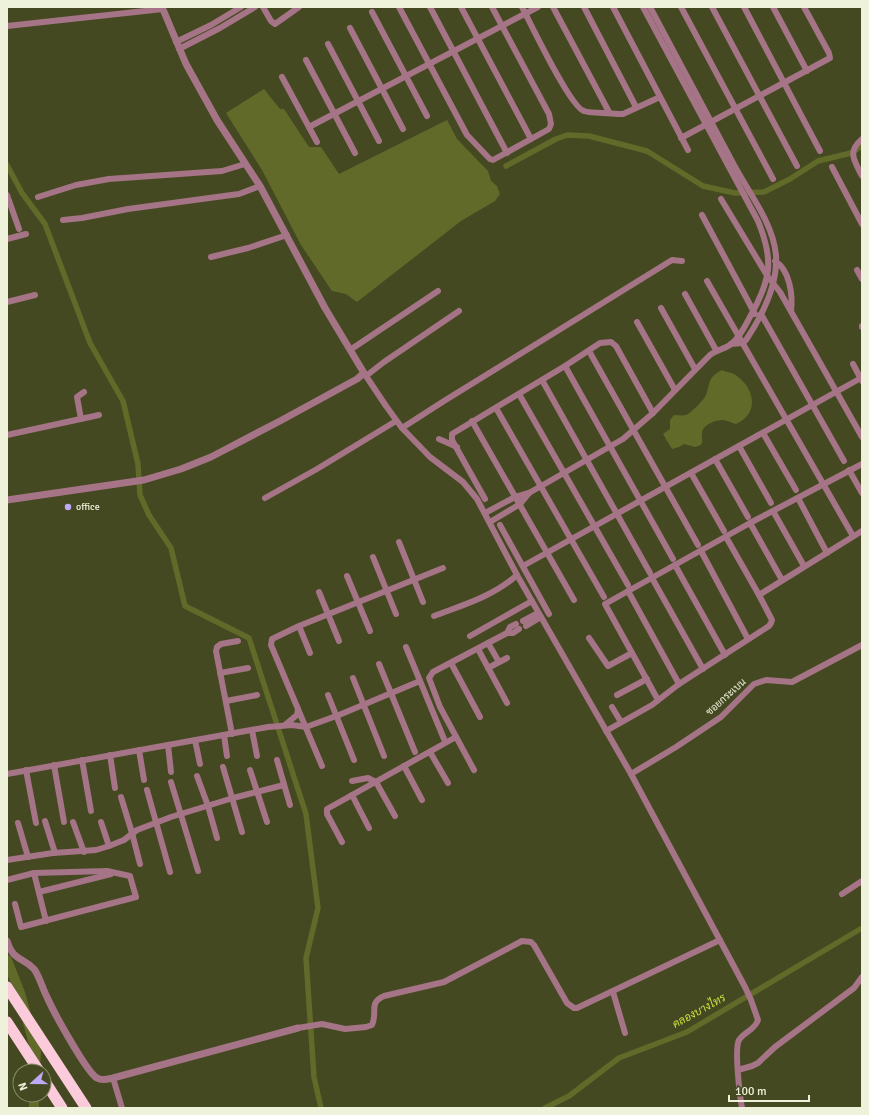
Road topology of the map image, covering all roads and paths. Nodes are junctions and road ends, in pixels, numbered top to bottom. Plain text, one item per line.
1 (241, 7) edge
2 (255, 7) edge
3 (263, 7) edge
4 (299, 7) edge
5 (399, 7) edge
6 (430, 7) edge
7 (461, 7) edge
8 (492, 7) edge
9 (522, 7) edge
10 (538, 7) edge
11 (553, 7) edge
12 (584, 7) edge
13 (613, 7) edge
14 (643, 7) edge
15 (650, 7) edge
16 (681, 7) edge
17 (712, 7) edge
18 (744, 7) edge
19 (773, 7) edge
20 (804, 7) edge
21 (163, 8) edge
22 (372, 12) dead end
23 (526, 14) junction
24 (7, 26) edge
25 (502, 26) junction
26 (350, 28) dead end
27 (478, 38) junction
28 (328, 44) dead end
29 (667, 45) junction
30 (178, 46) junction
31 (454, 51) junction
32 (306, 60) dead end
33 (429, 64) junction
34 (807, 71) junction
35 (406, 76) junction
36 (282, 77) dead end
37 (784, 84) junction
38 (382, 89) junction
39 (760, 96) junction
40 (660, 97) junction
41 (358, 101) junction
42 (636, 107) junction
43 (735, 110) junction
44 (609, 112) junction
45 (334, 114) junction
46 (427, 116) dead end
47 (709, 124) junction
48 (309, 127) junction
49 (403, 128) dead end
50 (681, 138) junction
51 (862, 138) edge
52 (531, 139) junction
53 (379, 141) dead end
54 (317, 142) dead end
55 (688, 150) dead end
56 (820, 151) dead end
57 (354, 153) dead end
58 (507, 153) junction
59 (245, 164) junction
60 (797, 166) dead end
61 (832, 167) dead end
62 (862, 176) edge
63 (773, 179) dead end
64 (260, 186) junction
65 (7, 195) edge
66 (38, 197) dead end
67 (721, 199) dead end
68 (702, 215) dead end
69 (63, 220) dead end
70 (761, 220) junction
71 (862, 224) edge
72 (19, 229) dead end
73 (26, 234) dead end
74 (287, 235) junction
75 (7, 239) edge
76 (211, 257) dead end
77 (682, 261) dead end
78 (776, 261) junction
79 (856, 270) dead end
80 (768, 277) junction
81 (862, 279) edge
82 (707, 281) dead end
83 (773, 283) junction
84 (438, 291) dead end
85 (684, 294) dead end
86 (35, 295) dead end
87 (7, 302) edge
88 (660, 308) dead end
89 (459, 311) dead end
90 (754, 311) junction
91 (791, 311) junction
92 (760, 316) junction
93 (637, 322) dead end
94 (739, 336) junction
95 (743, 343) junction
96 (731, 344) junction
97 (350, 350) junction
98 (716, 350) junction
99 (589, 351) junction
100 (853, 364) dead end
101 (565, 366) junction
102 (695, 370) junction
103 (365, 375) junction
104 (542, 380) junction
105 (861, 380) edge
106 (675, 390) junction
107 (84, 392) dead end
108 (837, 392) junction
109 (519, 394) junction
110 (813, 405) junction
111 (496, 408) junction
112 (653, 413) junction
113 (99, 415) dead end
114 (81, 419) junction
115 (787, 420) junction
116 (396, 421) junction
117 (472, 421) junction
118 (402, 428) junction
119 (634, 430) junction
120 (763, 433) junction
121 (7, 435) edge
122 (862, 437) edge
123 (439, 439) dead end
124 (610, 446) junction
125 (739, 446) junction
126 (457, 447) junction
127 (715, 459) junction
128 (586, 460) junction
129 (844, 461) dead end
130 (862, 464) edge
131 (849, 470) junction
132 (564, 473) junction
133 (691, 473) junction
134 (824, 484) junction
135 (541, 486) junction
136 (665, 487) junction
137 (796, 490) dead end
138 (529, 493) junction
139 (862, 494) edge
140 (515, 497) junction
141 (265, 498) dead end
142 (798, 498) junction
143 (486, 499) dead end
144 (7, 500) edge
145 (640, 501) junction
146 (771, 503) dead end
147 (520, 504) junction
148 (773, 511) junction
149 (485, 513) junction
150 (617, 514) junction
151 (749, 520) junction
152 (490, 522) junction
153 (500, 525) dead end
154 (595, 526) junction
155 (862, 531) edge
156 (725, 534) junction
157 (854, 536) junction
158 (571, 539) junction
159 (399, 542) dead end
160 (699, 548) junction
161 (547, 553) junction
162 (827, 553) junction
163 (373, 557) dead end
164 (674, 562) junction
165 (523, 566) junction
166 (804, 566) junction
167 (443, 568) dead end
168 (517, 575) junction
169 (651, 575) junction
170 (347, 576) dead end
171 (414, 579) junction
172 (782, 580) junction
173 (628, 588) junction
174 (386, 590) junction
175 (319, 592) dead end
176 (759, 596) junction
177 (604, 597) dead end
178 (574, 600) dead end
179 (532, 601) junction
180 (358, 602) junction
181 (423, 602) dead end
182 (328, 614) junction
183 (396, 614) dead end
184 (549, 614) dead end
185 (540, 615) junction
186 (434, 616) dead end
187 (525, 623) dead end
188 (299, 626) junction
189 (518, 627) dead end
190 (370, 631) dead end
191 (470, 636) dead end
192 (589, 638) dead end
193 (748, 639) junction
194 (238, 641) dead end
195 (339, 641) dead end
196 (488, 643) junction
197 (862, 645) edge
198 (406, 647) dead end
199 (478, 649) junction
200 (310, 653) dead end
201 (632, 653) junction
202 (725, 655) junction
203 (508, 658) dead end
204 (499, 662) junction
205 (451, 663) junction
206 (379, 664) dead end
207 (248, 668) dead end
208 (488, 668) junction
209 (703, 669) junction
210 (220, 673) junction
211 (353, 678) dead end
212 (647, 679) junction
213 (420, 681) junction
214 (679, 684) junction
215 (391, 693) junction
216 (257, 695) dead end
217 (328, 695) dead end
218 (617, 695) dead end
219 (658, 700) junction
220 (226, 701) junction
221 (508, 703) dead end
222 (363, 705) junction
223 (612, 707) dead end
224 (298, 709) junction
225 (336, 716) junction
226 (480, 717) dead end
227 (621, 722) junction
228 (284, 725) junction
229 (306, 727) junction
230 (252, 730) junction
231 (606, 731) junction
232 (232, 734) junction
233 (224, 735) junction
234 (456, 737) junction
235 (444, 739) dead end
236 (195, 740) junction
237 (168, 745) junction
238 (139, 750) junction
239 (415, 752) dead end
240 (430, 752) junction
241 (110, 755) junction
242 (227, 756) dead end
243 (257, 756) dead end
244 (384, 756) dead end
245 (82, 760) junction
246 (278, 760) dead end
247 (354, 760) dead end
248 (200, 764) dead end
249 (54, 765) junction
250 (322, 766) dead end
251 (404, 766) junction
252 (223, 767) dead end
253 (26, 770) junction
254 (250, 770) dead end
255 (474, 770) dead end
256 (172, 772) dead end
257 (7, 774) edge
258 (631, 774) junction
259 (197, 776) dead end
260 (144, 780) dead end
261 (352, 781) dead end
262 (171, 782) dead end
263 (376, 782) junction
264 (448, 783) dead end
265 (284, 785) junction
266 (115, 788) dead end
267 (147, 790) dead end
268 (257, 792) junction
269 (352, 795) junction
270 (120, 797) dead end
271 (233, 798) junction
272 (422, 800) dead end
273 (290, 805) dead end
274 (208, 806) junction
275 (91, 811) dead end
276 (181, 814) junction
277 (395, 816) dead end
278 (45, 821) dead end
279 (64, 822) dead end
280 (73, 822) dead end
281 (100, 822) dead end
282 (267, 822) dead end
283 (18, 823) dead end
284 (36, 823) dead end
285 (157, 823) junction
286 (369, 828) dead end
287 (242, 832) dead end
288 (132, 833) junction
289 (216, 838) dead end
290 (342, 842) dead end
291 (109, 846) junction
292 (84, 852) junction
293 (55, 853) junction
294 (28, 857) junction
295 (7, 859) edge
296 (140, 864) dead end
297 (198, 871) dead end
298 (116, 872) junction
299 (170, 872) dead end
300 (34, 873) junction
301 (7, 880) edge
302 (862, 881) edge
303 (39, 892) junction
304 (842, 894) dead end
305 (15, 904) dead end
306 (46, 921) junction
307 (720, 940) junction
308 (7, 941) edge
309 (862, 978) edge
310 (7, 987) edge
311 (613, 992) junction
312 (7, 1022) edge
313 (298, 1028) joint
314 (625, 1033) dead end
315 (33, 1063) edge
316 (738, 1070) junction
317 (112, 1078) junction
318 (52, 1092) edge
319 (61, 1106) edge
320 (86, 1108) edge
321 (122, 1108) edge
322 (742, 1108) edge

1 - 30 street
2 - 30 street
3 - 4 street
5 - 33 street
6 - 31 street
7 - 27 street
8 - 25 street
9 - 23 street
10 - 23 street
11 - 44 street
12 - 42 street
13 - 40 street
14 - 29 street
15 - 29 street
16 - 43 street
17 - 39 street
18 - 37 street
19 - 34 street
20 - 34 street
21 - 24 street
21 - 30 street
22 - 35 street
23 - 25 street
23 - 44 street
25 - 27 street
25 - 52 street
26 - 38 street
27 - 31 street
27 - 52 street
28 - 41 street
29 - 47 street
30 - 59 street
31 - 33 street
31 - 58 street
32 - 45 street
33 - 35 street
33 - 58 street
34 - 37 street
35 - 38 street
35 - 46 street
36 - 48 street
37 - 39 street
37 - 56 street
38 - 41 street
38 - 49 street
39 - 43 street
39 - 60 street
40 - 42 street
40 - 50 street
41 - 45 street
41 - 53 street
42 - 44 street
43 - 47 street
43 - 63 street
45 - 48 street
45 - 57 street
47 - 50 street
47 - 70 street
48 - 54 street
50 - 55 street
51 - 62 street
52 - 58 street
59 - 64 street
59 - 66 street
61 - 71 street
64 - 69 street
64 - 74 street
65 - 72 street
67 - 80 street
68 - 90 street
70 - 78 street
70 - 80 street
73 - 75 street
74 - 76 street
74 - 97 street
77 - 118 street
78 - 83 street
78 - 91 street
79 - 81 street
80 - 83 street
80 - 90 street
82 - 94 street
83 - 91 street
83 - 92 street
84 - 97 street
85 - 98 street
86 - 87 street
88 - 102 street
89 - 103 street
90 - 92 street
90 - 94 street
91 - 108 street
92 - 95 street
92 - 110 street
93 - 106 street
94 - 95 street
94 - 96 street
95 - 96 street
95 - 115 street
96 - 98 street
97 - 103 street
98 - 102 street
99 - 101 street
99 - 112 street
99 - 119 street
100 - 105 street
101 - 104 street
101 - 124 street
102 - 106 street
103 - 116 street
103 - 144 street
104 - 109 street
104 - 128 street
105 - 108 street
106 - 112 street
107 - 114 street
108 - 110 street
108 - 122 street
109 - 111 street
109 - 132 street
110 - 115 street
110 - 129 street
111 - 117 street
111 - 135 street
112 - 119 street
113 - 114 street
114 - 121 street
115 - 120 street
115 - 134 street
116 - 118 street
116 - 141 street
117 - 126 street
117 - 140 street
118 - 149 street
119 - 124 street
119 - 136 street
120 - 125 street
120 - 137 street
123 - 126 street
124 - 128 street
124 - 145 street
125 - 127 street
125 - 146 street
126 - 143 street
127 - 133 street
127 - 151 street
128 - 132 street
128 - 150 street
130 - 131 street
131 - 134 street
131 - 139 street
132 - 135 street
132 - 154 street
133 - 136 street
133 - 156 street
134 - 142 street
134 - 157 street
135 - 138 street
135 - 158 street
136 - 145 street
136 - 160 street
138 - 140 street
138 - 147 street
140 - 147 street
140 - 149 street
142 - 148 street
142 - 162 street
145 - 150 street
145 - 164 street
147 - 152 street
147 - 161 street
148 - 151 street
148 - 166 street
149 - 152 street
150 - 154 street
150 - 169 street
151 - 156 street
151 - 172 street
152 - 168 street
153 - 165 street
154 - 158 street
154 - 173 street
155 - 157 street
156 - 160 street
156 - 176 street
157 - 162 street
158 - 161 street
158 - 177 street
159 - 171 street
160 - 164 street
160 - 193 street
161 - 165 street
161 - 178 street
162 - 166 street
163 - 174 street
164 - 169 street
164 - 202 street
165 - 184 street
166 - 172 street
167 - 171 street
168 - 179 street
168 - 186 street
169 - 173 street
169 - 209 street
170 - 180 street
171 - 174 street
171 - 181 street
172 - 176 street
173 - 201 street
173 - 214 street
174 - 180 street
174 - 183 street
175 - 182 street
176 - 193 street
179 - 185 street
179 - 191 street
180 - 182 street
180 - 190 street
182 - 188 street
182 - 195 street
185 - 187 street
185 - 231 street
188 - 200 street
188 - 224 street
189 - 196 street
192 - 201 street
193 - 202 street
194 - 210 street
196 - 199 street
196 - 204 street
197 - 258 street, ซอยกระเบน
198 - 213 street
199 - 205 street
199 - 208 street
201 - 212 street
202 - 209 street
203 - 204 street
204 - 208 street
205 - 226 street
205 - 234 street
206 - 215 street
207 - 210 street
208 - 221 street
209 - 214 street
210 - 220 street
211 - 222 street
212 - 218 street
212 - 219 street
213 - 215 street
213 - 235 street
214 - 219 street
215 - 222 street
215 - 239 street
216 - 220 street
217 - 225 street
219 - 227 street
220 - 232 street
222 - 225 street
222 - 244 street
223 - 227 street
224 - 228 street
224 - 229 street
225 - 229 street
225 - 247 street
227 - 231 street
228 - 229 street
228 - 230 street
229 - 250 street
230 - 232 street
230 - 243 street
231 - 258 street
232 - 233 street
233 - 236 street
233 - 242 street
234 - 240 street
234 - 255 street
236 - 237 street
236 - 248 street
237 - 238 street
237 - 256 street
238 - 241 street
238 - 260 street
240 - 251 street
240 - 264 street
241 - 245 street
241 - 266 street
245 - 249 street
245 - 275 street
246 - 265 street
249 - 253 street
249 - 279 street
251 - 263 street
251 - 272 street
252 - 271 street
253 - 257 street
253 - 284 street
254 - 268 street
258 - 307 street
259 - 274 street
261 - 263 street
262 - 276 street
263 - 269 street
263 - 277 street
265 - 268 street
265 - 273 street
267 - 285 street
268 - 271 street
268 - 282 street
269 - 286 street
269 - 290 street
270 - 288 street
271 - 274 street
271 - 287 street
274 - 276 street
274 - 289 street
276 - 285 street
276 - 297 street
278 - 293 street
280 - 292 street
281 - 291 street
283 - 294 street
285 - 288 street
285 - 299 street
288 - 291 street
288 - 296 street
291 - 292 street
292 - 293 street
293 - 294 street
294 - 295 street
298 - 300 street
298 - 303 street
298 - 306 street
300 - 301 street
300 - 303 street
302 - 304 street
303 - 306 street
305 - 306 street
307 - 311 street
307 - 316 street
308 - 317 street
309 - 316 street
310 - 320 highway
311 - 313 street
311 - 314 street
312 - 315 highway
313 - 317 street
316 - 322 street
317 - 321 street
318 - 319 highway

